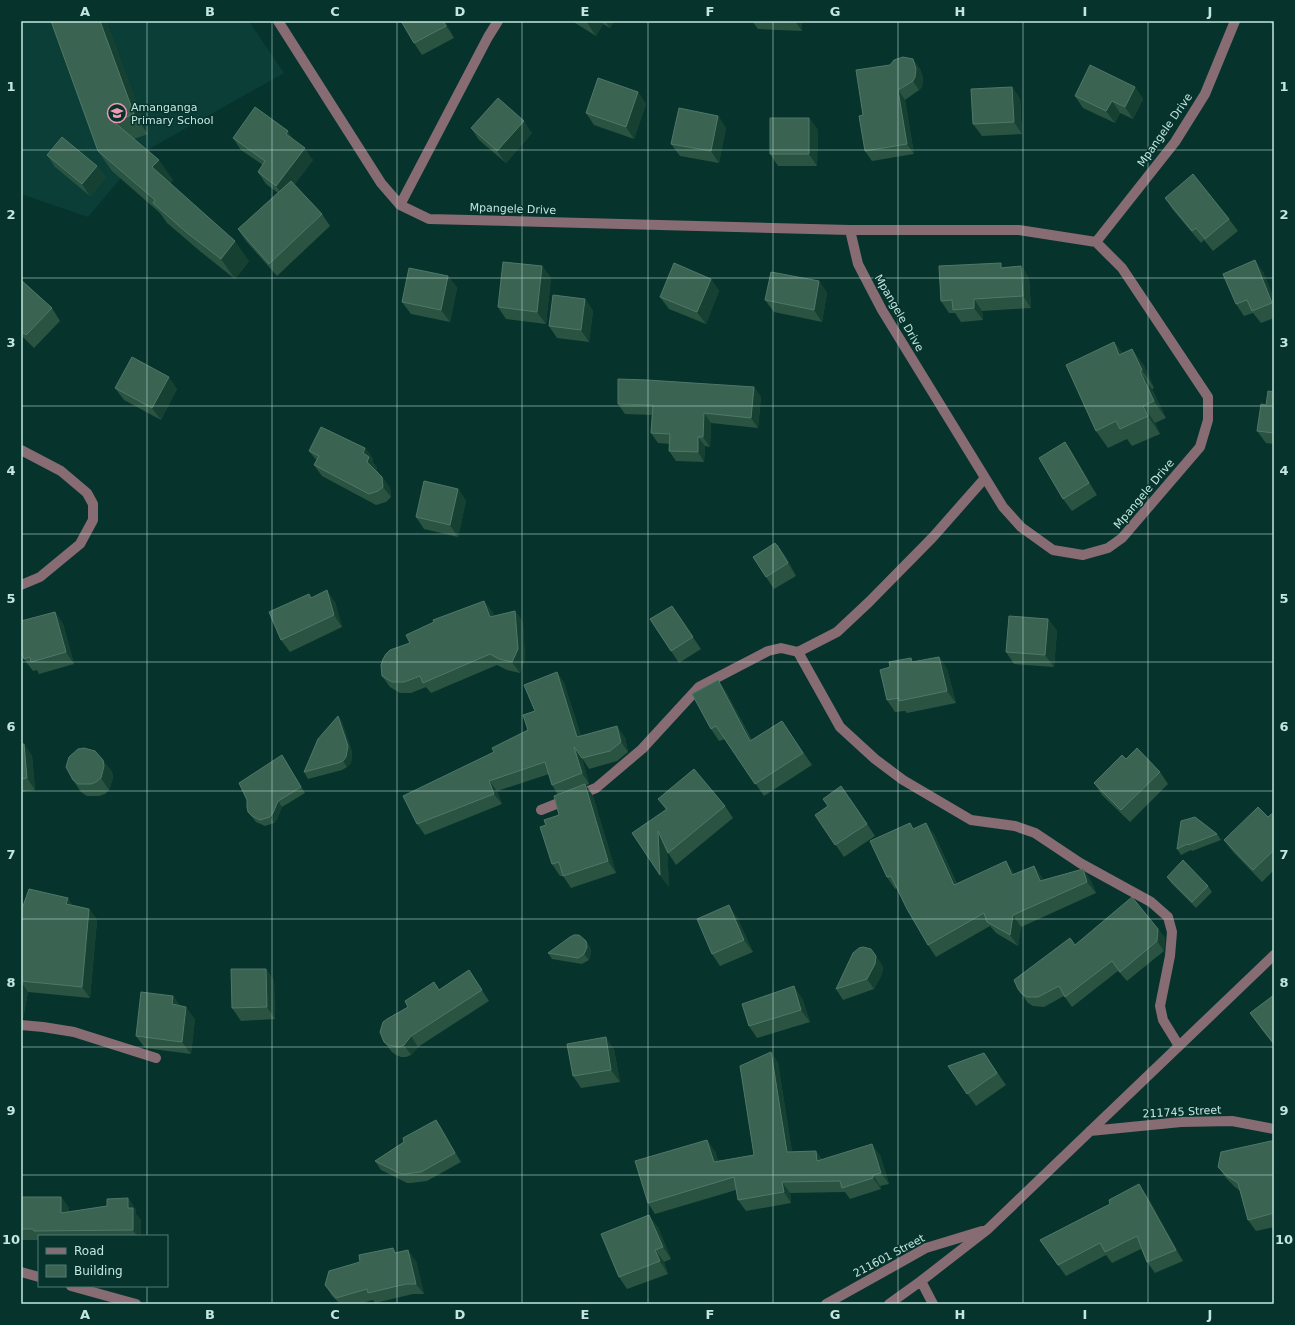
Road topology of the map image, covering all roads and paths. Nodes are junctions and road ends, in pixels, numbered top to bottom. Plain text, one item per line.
1 (278, 21) edge
2 (498, 21) edge
3 (1235, 21) edge
4 (400, 205) junction
5 (850, 230) junction
6 (1096, 242) junction
7 (21, 450) edge
8 (985, 478) junction
9 (21, 585) edge
10 (798, 652) junction
11 (541, 810) dead end
12 (1274, 955) edge
13 (21, 1025) edge
14 (1179, 1046) junction
15 (156, 1058) dead end
16 (1274, 1129) edge
17 (1090, 1131) junction
18 (988, 1229) junction
19 (22, 1273) edge
20 (38, 1277) edge
21 (921, 1281) junction
22 (75, 1287) edge
23 (136, 1304) edge
24 (826, 1304) edge
25 (889, 1304) edge
26 (934, 1304) edge

1 - 4 street, Mpangele Drive
2 - 4 street
3 - 6 street, Mpangele Drive
4 - 5 street, Mpangele Drive
5 - 6 street, Mpangele Drive
5 - 8 street, Mpangele Drive
6 - 8 street, Mpangele Drive
7 - 9 street
8 - 10 street
10 - 11 street
10 - 14 street
12 - 14 street
13 - 15 street
14 - 17 street
16 - 17 street, 211745 Street
17 - 18 street
18 - 21 street
18 - 24 street, 211601 Street
19 - 20 street
21 - 25 street
21 - 26 street
22 - 23 street

